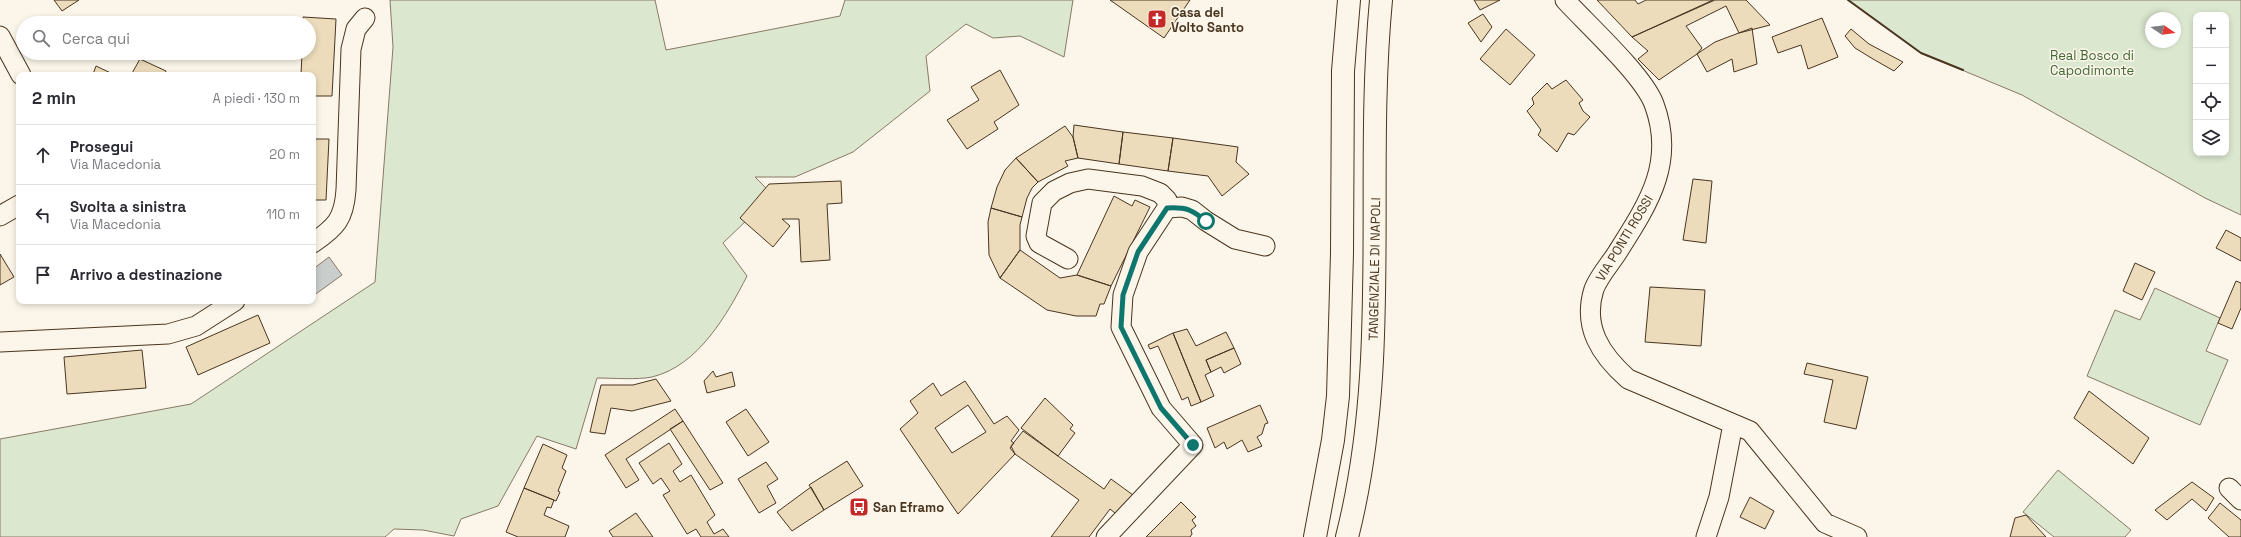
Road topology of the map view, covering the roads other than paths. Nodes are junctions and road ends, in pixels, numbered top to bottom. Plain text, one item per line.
1 (1349, 0) edge
2 (1381, 0) edge
3 (1565, 0) edge
4 (366, 18) dead end
5 (0, 36) edge
6 (19, 72) edge
7 (16, 207) edge
8 (1167, 208) junction
9 (0, 216) edge
10 (316, 241) edge
11 (1265, 246) dead end
12 (1068, 259) dead end
13 (230, 304) edge
14 (0, 342) edge
15 (1733, 424) junction
16 (1106, 537) edge
17 (1315, 537) edge
18 (1347, 537) edge
19 (1706, 537) edge
20 (1857, 537) edge

1 - 17 highway
2 - 18 highway, TANGENZIALE DI NAPOLI
3 - 15 street, VIA PONTI ROSSI
4 - 10 street
5 - 6 street
7 - 9 street
8 - 11 street
8 - 12 street
8 - 16 street
13 - 14 street
15 - 19 street
15 - 20 street, VIA PONTI ROSSI

